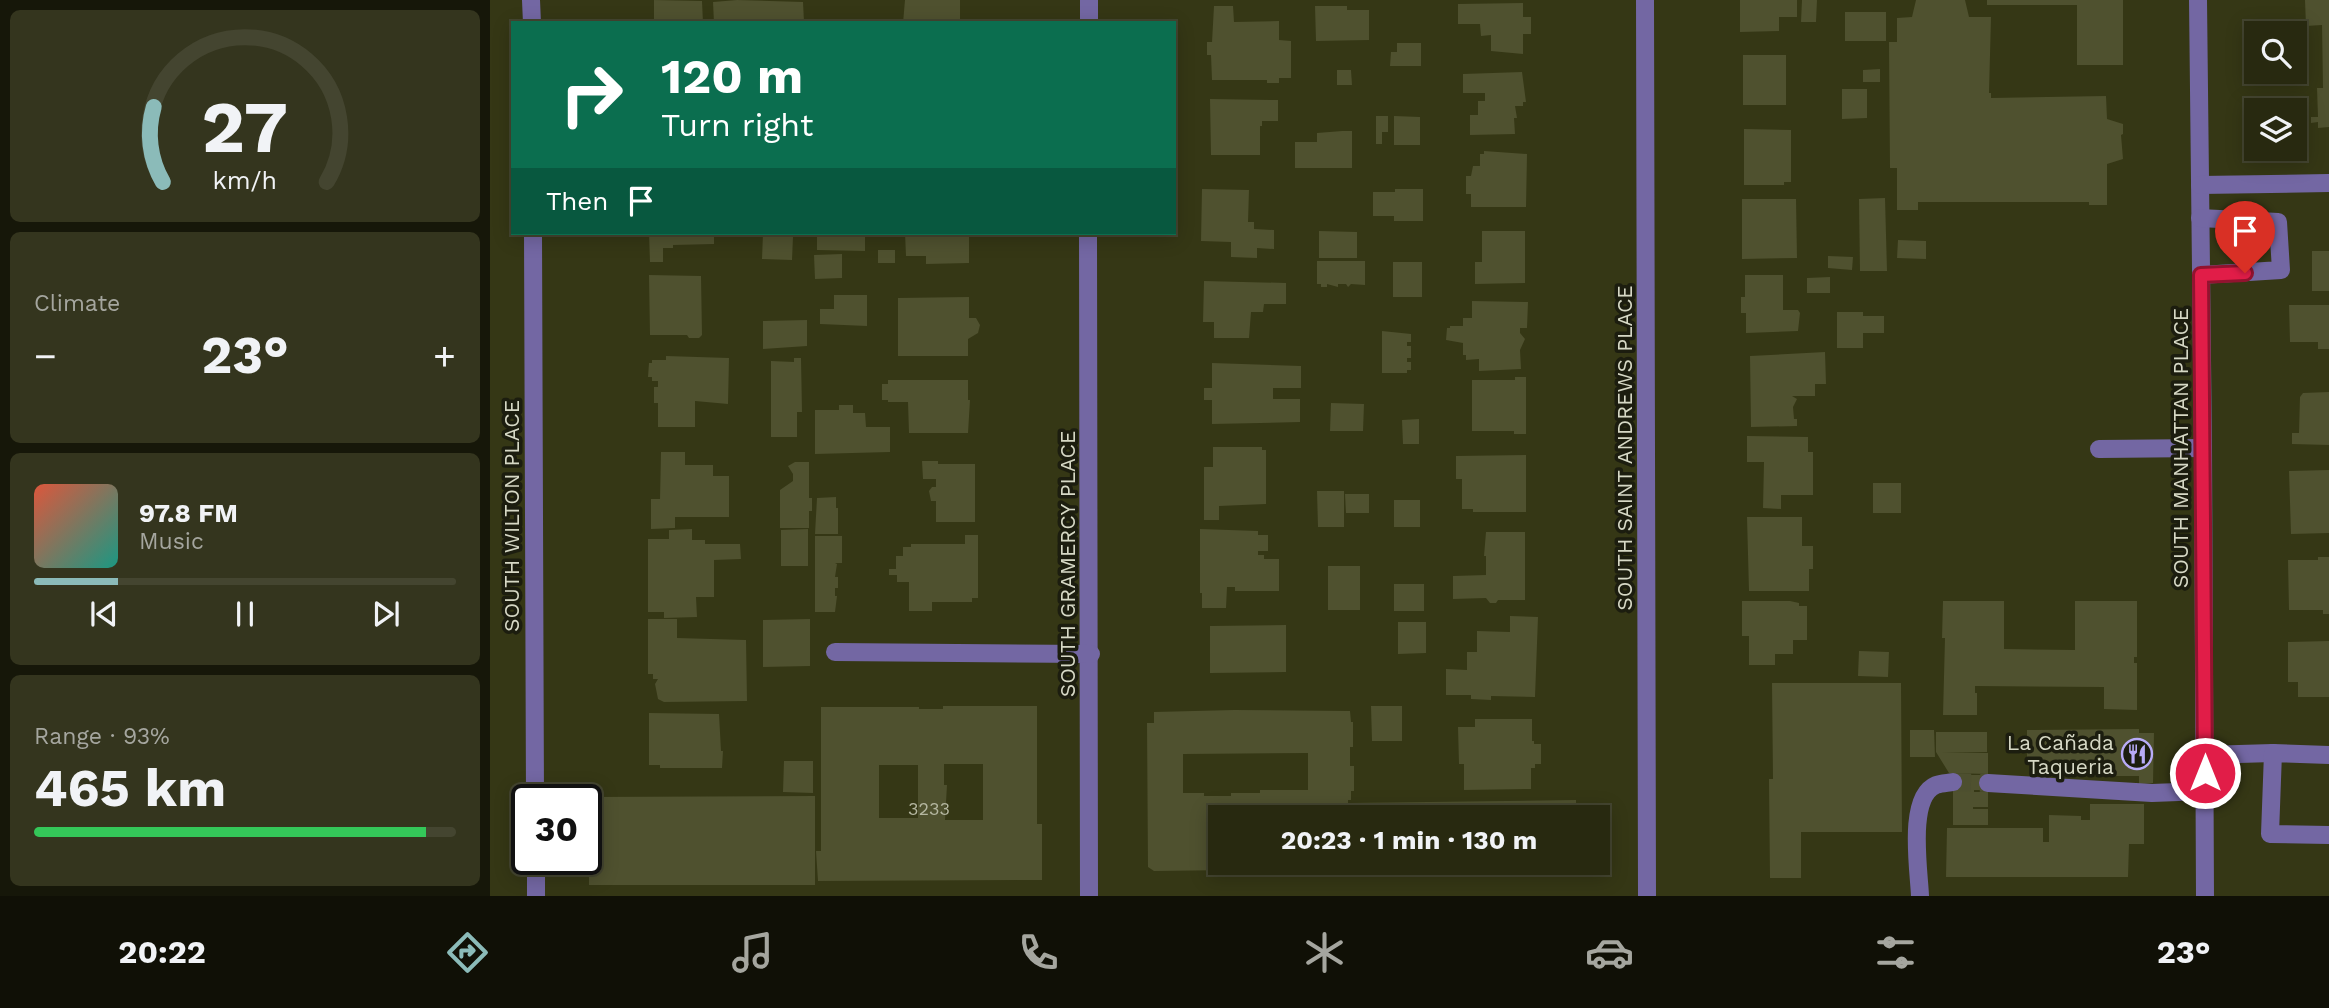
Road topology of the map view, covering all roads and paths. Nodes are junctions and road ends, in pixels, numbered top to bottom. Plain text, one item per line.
1 (531, 0) edge
2 (1089, 0) edge
3 (1645, 0) edge
4 (2198, 0) edge
5 (531, 21) edge
6 (1089, 21) edge
7 (2329, 183) edge
8 (2200, 185) junction
9 (2200, 218) junction
10 (533, 235) edge
11 (1088, 235) edge
12 (2201, 275) junction
13 (2203, 448) junction
14 (2099, 449) dead end
15 (835, 652) dead end
16 (1091, 654) junction
17 (2273, 753) junction
18 (2205, 755) junction
19 (2329, 755) edge
20 (1953, 782) tunnel mouth
21 (1988, 783) tunnel mouth
22 (535, 784) edge
23 (2205, 791) junction
24 (2329, 835) edge
25 (536, 875) edge
26 (536, 896) edge
27 (1089, 896) edge
28 (1647, 896) edge
29 (1920, 896) edge
30 (2205, 896) edge

1 - 5 street
2 - 6 street
3 - 28 street, SOUTH SAINT ANDREWS PLACE
4 - 8 street, SOUTH MANHATTAN PLACE
7 - 8 street
8 - 9 street, SOUTH MANHATTAN PLACE
9 - 12 street, SOUTH MANHATTAN PLACE
9 - 12 street
10 - 22 street, SOUTH WILTON PLACE
11 - 16 street, SOUTH GRAMERCY PLACE
12 - 13 street, SOUTH MANHATTAN PLACE
13 - 14 street
13 - 18 street, SOUTH MANHATTAN PLACE
15 - 16 street
16 - 27 street, SOUTH GRAMERCY PLACE
17 - 18 street
17 - 19 street
17 - 24 street
18 - 23 street, SOUTH MANHATTAN PLACE
20 - 29 street
21 - 23 street
23 - 30 street, SOUTH MANHATTAN PLACE
25 - 26 street

